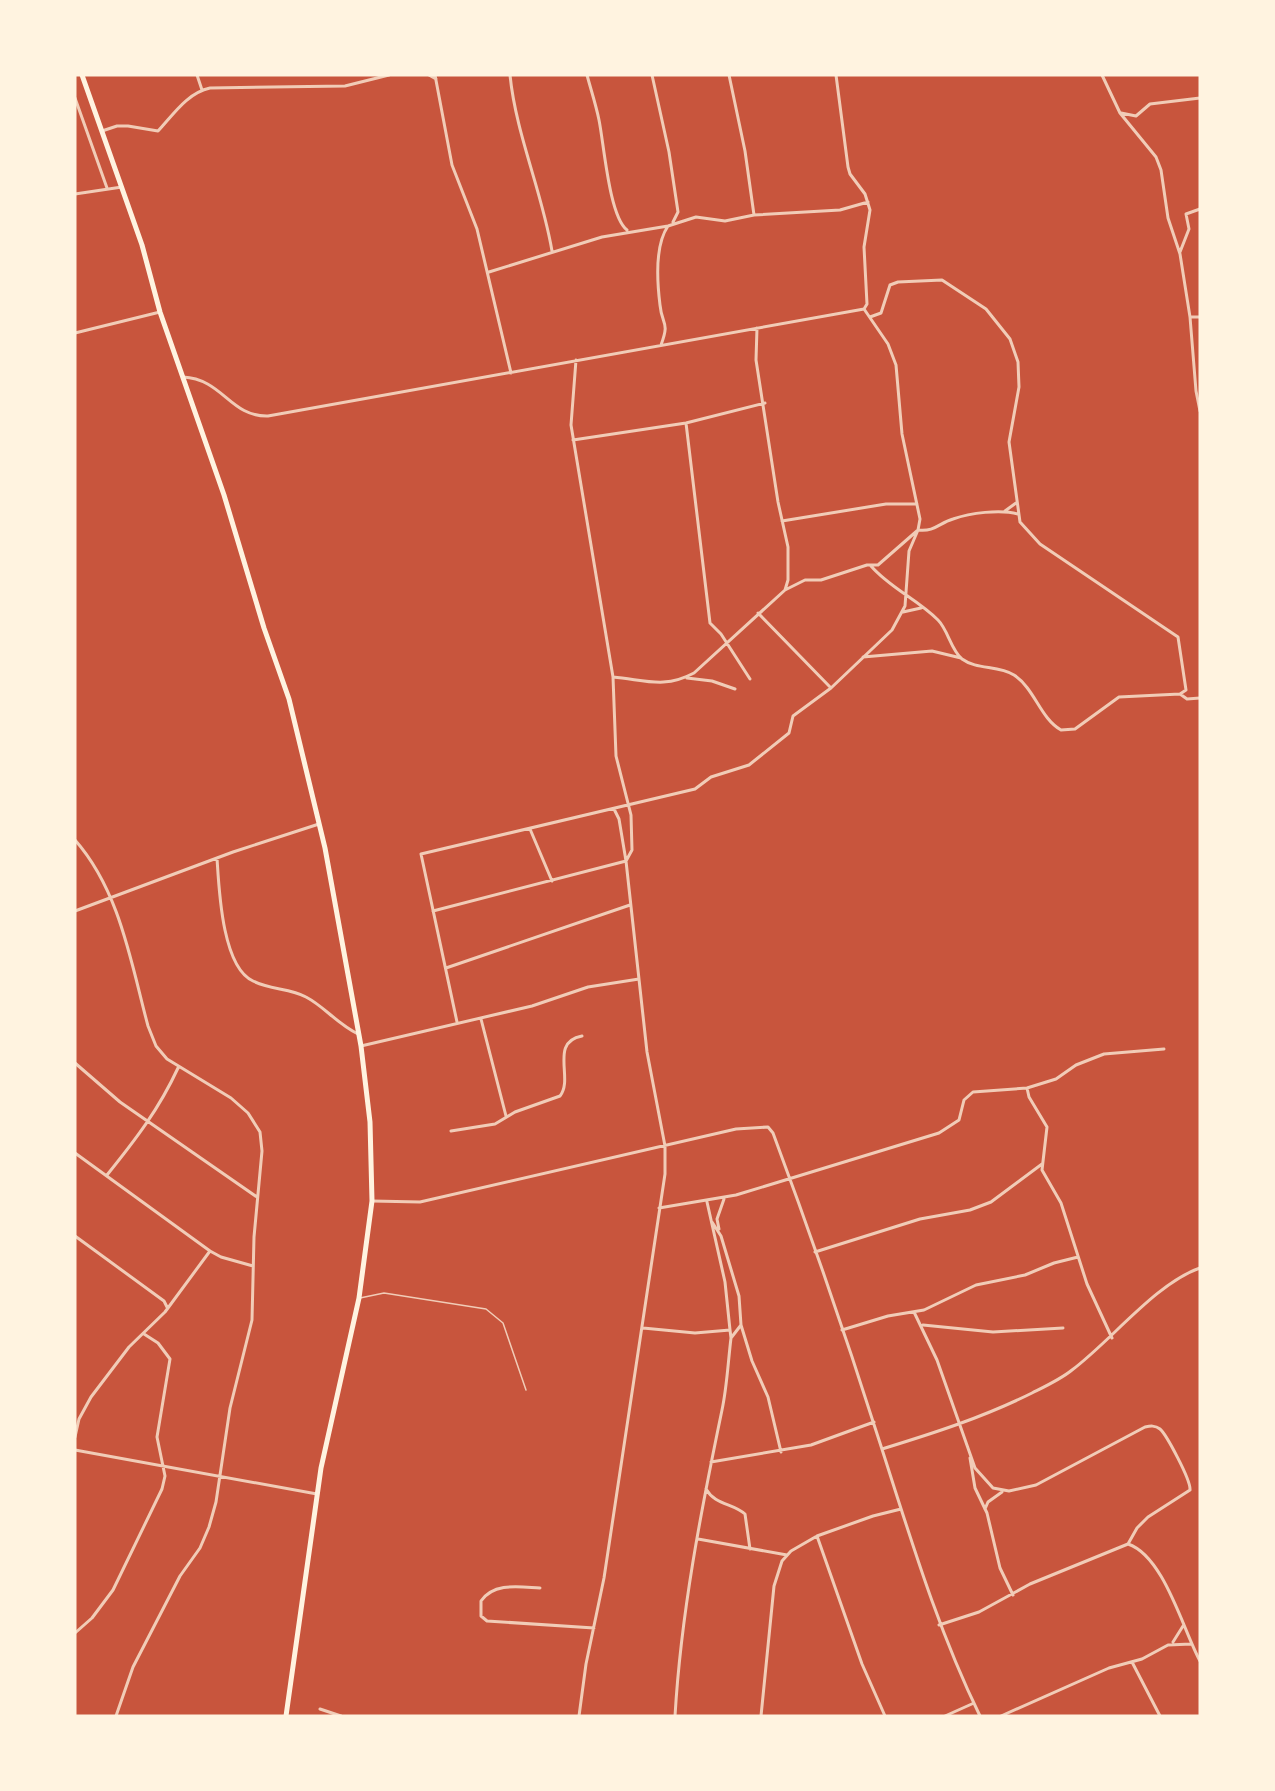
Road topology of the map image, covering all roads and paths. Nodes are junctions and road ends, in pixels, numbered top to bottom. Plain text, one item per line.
1 (82, 75) edge
2 (198, 75) edge
3 (389, 75) edge
4 (429, 75) edge
5 (510, 75) edge
6 (587, 75) edge
7 (652, 75) edge
8 (729, 75) edge
9 (836, 75) edge
10 (1102, 75) edge
11 (435, 77) edge
12 (202, 90) junction
13 (75, 98) edge
14 (1200, 98) edge
15 (1120, 113) junction
16 (102, 131) junction
17 (122, 187) junction
18 (107, 188) junction
19 (75, 194) edge
20 (868, 202) junction
21 (1200, 209) edge
22 (754, 215) junction
23 (672, 224) junction
24 (668, 226) junction
25 (627, 230) junction
26 (552, 251) junction
27 (1180, 254) junction
28 (489, 272) junction
29 (864, 309) junction
30 (160, 312) junction
31 (1200, 316) edge
32 (870, 317) junction
33 (1190, 317) junction
34 (756, 328) junction
35 (75, 333) edge
36 (661, 345) junction
37 (576, 360) junction
38 (511, 373) junction
39 (183, 377) junction
40 (1199, 402) edge
41 (765, 403) junction
42 (1200, 411) edge
43 (686, 423) junction
44 (573, 440) junction
45 (1017, 502) junction
46 (917, 504) junction
47 (1003, 512) junction
48 (1018, 514) junction
49 (782, 521) junction
50 (918, 530) junction
51 (871, 566) junction
52 (785, 590) junction
53 (907, 594) junction
54 (921, 608) junction
55 (903, 612) junction
56 (758, 613) junction
57 (726, 644) junction
58 (861, 657) junction
59 (961, 658) junction
60 (614, 677) junction
61 (685, 678) junction
62 (750, 679) dead end
63 (831, 688) junction
64 (735, 689) dead end
65 (1180, 694) junction
66 (1200, 698) edge
67 (630, 805) junction
68 (614, 809) junction
69 (319, 824) junction
70 (530, 829) junction
71 (75, 840) edge
72 (218, 858) junction
73 (626, 861) junction
74 (552, 881) junction
75 (111, 897) junction
76 (630, 905) junction
77 (75, 911) edge
78 (433, 911) junction
79 (446, 968) junction
80 (639, 979) junction
81 (481, 1018) junction
82 (457, 1022) junction
83 (358, 1035) junction
84 (582, 1036) dead end
85 (361, 1046) junction
86 (1164, 1048) dead end
87 (75, 1063) edge
88 (178, 1068) junction
89 (1027, 1088) junction
90 (506, 1116) junction
91 (149, 1123) junction
92 (451, 1131) dead end
93 (665, 1146) junction
94 (75, 1153) edge
95 (1042, 1164) junction
96 (107, 1175) junction
97 (791, 1180) junction
98 (257, 1198) junction
99 (725, 1198) junction
100 (372, 1201) junction
101 (707, 1202) junction
102 (659, 1208) junction
103 (712, 1222) junction
104 (719, 1231) junction
105 (75, 1236) edge
106 (210, 1251) junction
107 (815, 1252) junction
108 (1078, 1257) junction
109 (253, 1266) junction
110 (1200, 1268) edge
111 (359, 1298) junction
112 (167, 1308) junction
113 (914, 1312) junction
114 (923, 1325) junction
115 (741, 1326) junction
116 (643, 1328) junction
117 (1063, 1328) dead end
118 (730, 1330) junction
119 (842, 1330) junction
120 (144, 1334) junction
121 (731, 1338) junction
122 (1112, 1338) junction
123 (526, 1390) dead end
124 (874, 1422) junction
125 (962, 1425) junction
126 (75, 1437) edge
127 (882, 1449) junction
128 (75, 1450) edge
129 (781, 1452) junction
130 (970, 1455) junction
131 (711, 1462) junction
132 (163, 1466) junction
133 (220, 1476) junction
134 (706, 1487) junction
135 (1002, 1492) junction
136 (317, 1494) junction
137 (901, 1509) junction
138 (985, 1509) junction
139 (817, 1536) junction
140 (698, 1539) junction
141 (1128, 1544) junction
142 (750, 1549) junction
143 (788, 1555) junction
144 (540, 1588) dead end
145 (1013, 1595) junction
146 (939, 1625) junction
147 (1182, 1626) junction
148 (594, 1628) junction
149 (75, 1633) edge
150 (1172, 1644) junction
151 (1191, 1644) junction
152 (1200, 1661) edge
153 (1132, 1662) junction
154 (974, 1703) junction
155 (320, 1709) dead end
156 (116, 1716) edge
157 (286, 1716) edge
158 (341, 1716) edge
159 (579, 1716) edge
160 (675, 1716) edge
161 (761, 1716) edge
162 (885, 1716) edge
163 (945, 1716) edge
164 (980, 1716) edge
165 (1001, 1716) edge
166 (1160, 1716) edge

1 - 16 main road
2 - 12 street
3 - 12 street
4 - 11 street
5 - 26 street
6 - 25 street
7 - 23 street
8 - 22 street
9 - 20 street
10 - 15 street
11 - 28 street
12 - 16 street
13 - 18 street
14 - 15 street
15 - 27 street
16 - 17 main road
17 - 18 street
17 - 30 main road
18 - 19 street
20 - 22 street
20 - 29 street
21 - 27 street
22 - 23 street
23 - 24 street
24 - 25 street
24 - 36 street
25 - 26 street
26 - 28 street
27 - 33 street
28 - 38 street
29 - 32 street
29 - 34 street
30 - 35 street
30 - 39 main road
31 - 33 street
32 - 45 street
32 - 46 street
33 - 40 street
34 - 36 street
34 - 41 street
36 - 37 street
37 - 38 street
37 - 44 street
38 - 39 street
39 - 69 main road
40 - 42 street
41 - 43 street
41 - 49 street
43 - 44 street
43 - 57 street
44 - 60 street
45 - 47 street
45 - 48 street
46 - 49 street
46 - 50 street
47 - 48 street
47 - 50 street
48 - 65 street
49 - 52 street
50 - 51 street
50 - 53 street
51 - 52 street
51 - 53 street
52 - 56 street
53 - 54 street
53 - 55 street
54 - 55 street
54 - 59 street
55 - 58 street
56 - 57 street
56 - 63 street
57 - 61 street
57 - 62 street
58 - 59 street
58 - 63 street
59 - 65 street
60 - 61 street
60 - 67 street
61 - 64 street
63 - 67 street
65 - 66 street
67 - 68 street
67 - 73 street
68 - 70 street
68 - 73 street
69 - 72 street
69 - 83 main road
70 - 74 street
70 - 78 street
71 - 75 street
72 - 75 street
72 - 83 street
73 - 74 street
73 - 76 street
74 - 78 street
75 - 77 street
75 - 88 street
76 - 79 street
76 - 80 street
78 - 79 street
79 - 82 street
80 - 81 street
80 - 93 street
81 - 82 street
81 - 90 street
82 - 85 street
83 - 85 main road
84 - 90 street
85 - 100 main road
86 - 89 street
87 - 91 street
88 - 91 street
88 - 98 street
89 - 95 street
89 - 97 street
90 - 92 street
91 - 96 street
91 - 98 street
93 - 97 street
93 - 100 street
93 - 102 street
94 - 96 street
95 - 107 street
95 - 108 street
96 - 106 street
97 - 99 street
97 - 107 street
98 - 109 street
99 - 101 street
99 - 104 street
100 - 111 main road
101 - 102 street
101 - 103 street
102 - 116 street
103 - 104 street
103 - 118 street
104 - 115 street
105 - 112 street
106 - 109 street
106 - 112 street
107 - 119 street
108 - 113 street
108 - 122 street
109 - 133 street
110 - 122 street
111 - 123 lane
111 - 136 main road
112 - 120 street
113 - 114 street
113 - 119 street
114 - 117 street
114 - 125 street
115 - 121 street
115 - 129 street
116 - 118 street
116 - 148 street
118 - 121 street
119 - 124 street
120 - 126 street
120 - 132 street
121 - 131 street
122 - 125 street
124 - 127 street
124 - 129 street
125 - 127 street
125 - 130 street
127 - 137 street
128 - 132 street
129 - 131 street
130 - 135 street
130 - 138 street
131 - 134 street
132 - 133 street
132 - 149 street
133 - 136 street
133 - 156 street
134 - 140 street
134 - 142 street
135 - 138 street
135 - 141 street
136 - 157 main road
137 - 139 street
137 - 146 street
138 - 145 street
139 - 143 street
139 - 162 street
140 - 142 street
140 - 160 street
141 - 145 street
141 - 147 street
142 - 143 street
143 - 161 street
144 - 148 street
145 - 146 street
146 - 154 street
147 - 150 street
147 - 151 street
148 - 159 street
150 - 151 street
150 - 153 street
151 - 152 street
153 - 165 street
153 - 166 street
154 - 163 street
154 - 164 street
155 - 158 street

